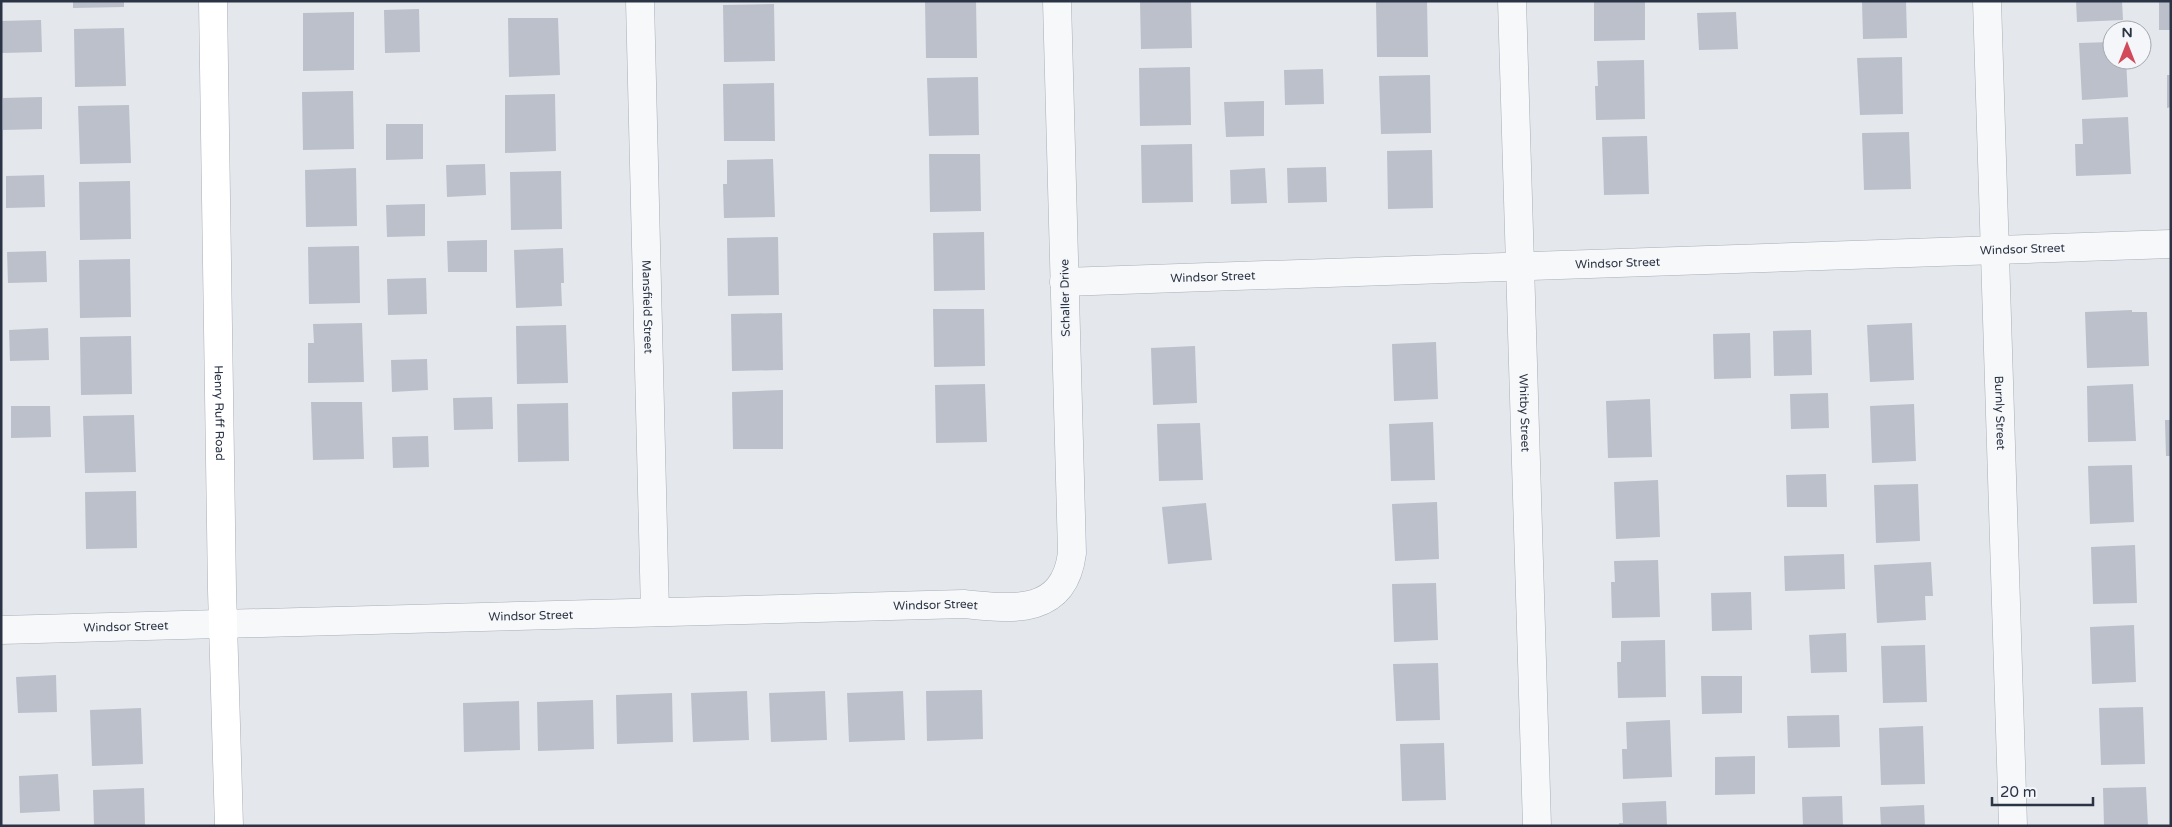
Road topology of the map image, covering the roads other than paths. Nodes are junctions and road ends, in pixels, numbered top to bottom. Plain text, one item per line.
1 (213, 1) edge
2 (640, 1) edge
3 (1057, 1) edge
4 (1512, 1) edge
5 (1987, 1) edge
6 (2171, 244) edge
7 (1994, 251) junction
8 (1520, 268) junction
9 (1064, 282) junction
10 (1056, 591) joint
11 (656, 612) junction
12 (223, 624) junction
13 (1, 630) edge
14 (229, 826) edge
15 (1537, 826) edge
16 (2014, 826) edge

1 - 12 street, Henry Ruff Road
2 - 11 street, Mansfield Street
3 - 9 street, Schaller Drive
4 - 8 street, Whitby Street
5 - 7 street, Burnly Street
6 - 7 street, Windsor Street
7 - 8 street, Windsor Street
7 - 16 street, Burnly Street
8 - 9 street, Windsor Street
8 - 15 street, Whitby Street
9 - 10 street, Schaller Drive
10 - 11 street, Windsor Street
11 - 12 street, Windsor Street
12 - 13 street, Windsor Street
12 - 14 street, Henry Ruff Road

